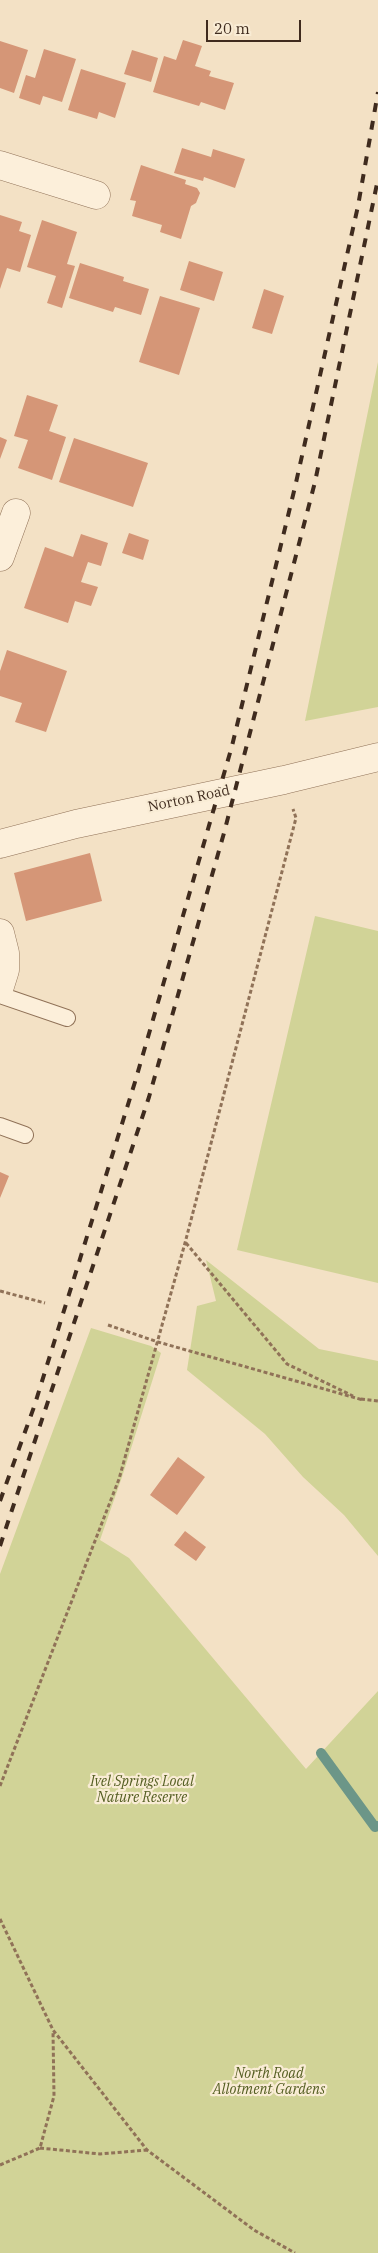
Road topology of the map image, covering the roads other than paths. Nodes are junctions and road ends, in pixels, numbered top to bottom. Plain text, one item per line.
1 (0, 165) edge
2 (96, 195) dead end
3 (16, 513) dead end
4 (0, 557) edge
5 (378, 756) edge
6 (0, 844) edge
7 (0, 933) edge
8 (0, 986) edge
9 (0, 995) edge
10 (67, 1018) dead end
11 (0, 1126) edge
12 (25, 1135) dead end

1 - 2 street
3 - 4 street
5 - 6 street, Norton Road
7 - 8 street
9 - 10 lane
11 - 12 lane

